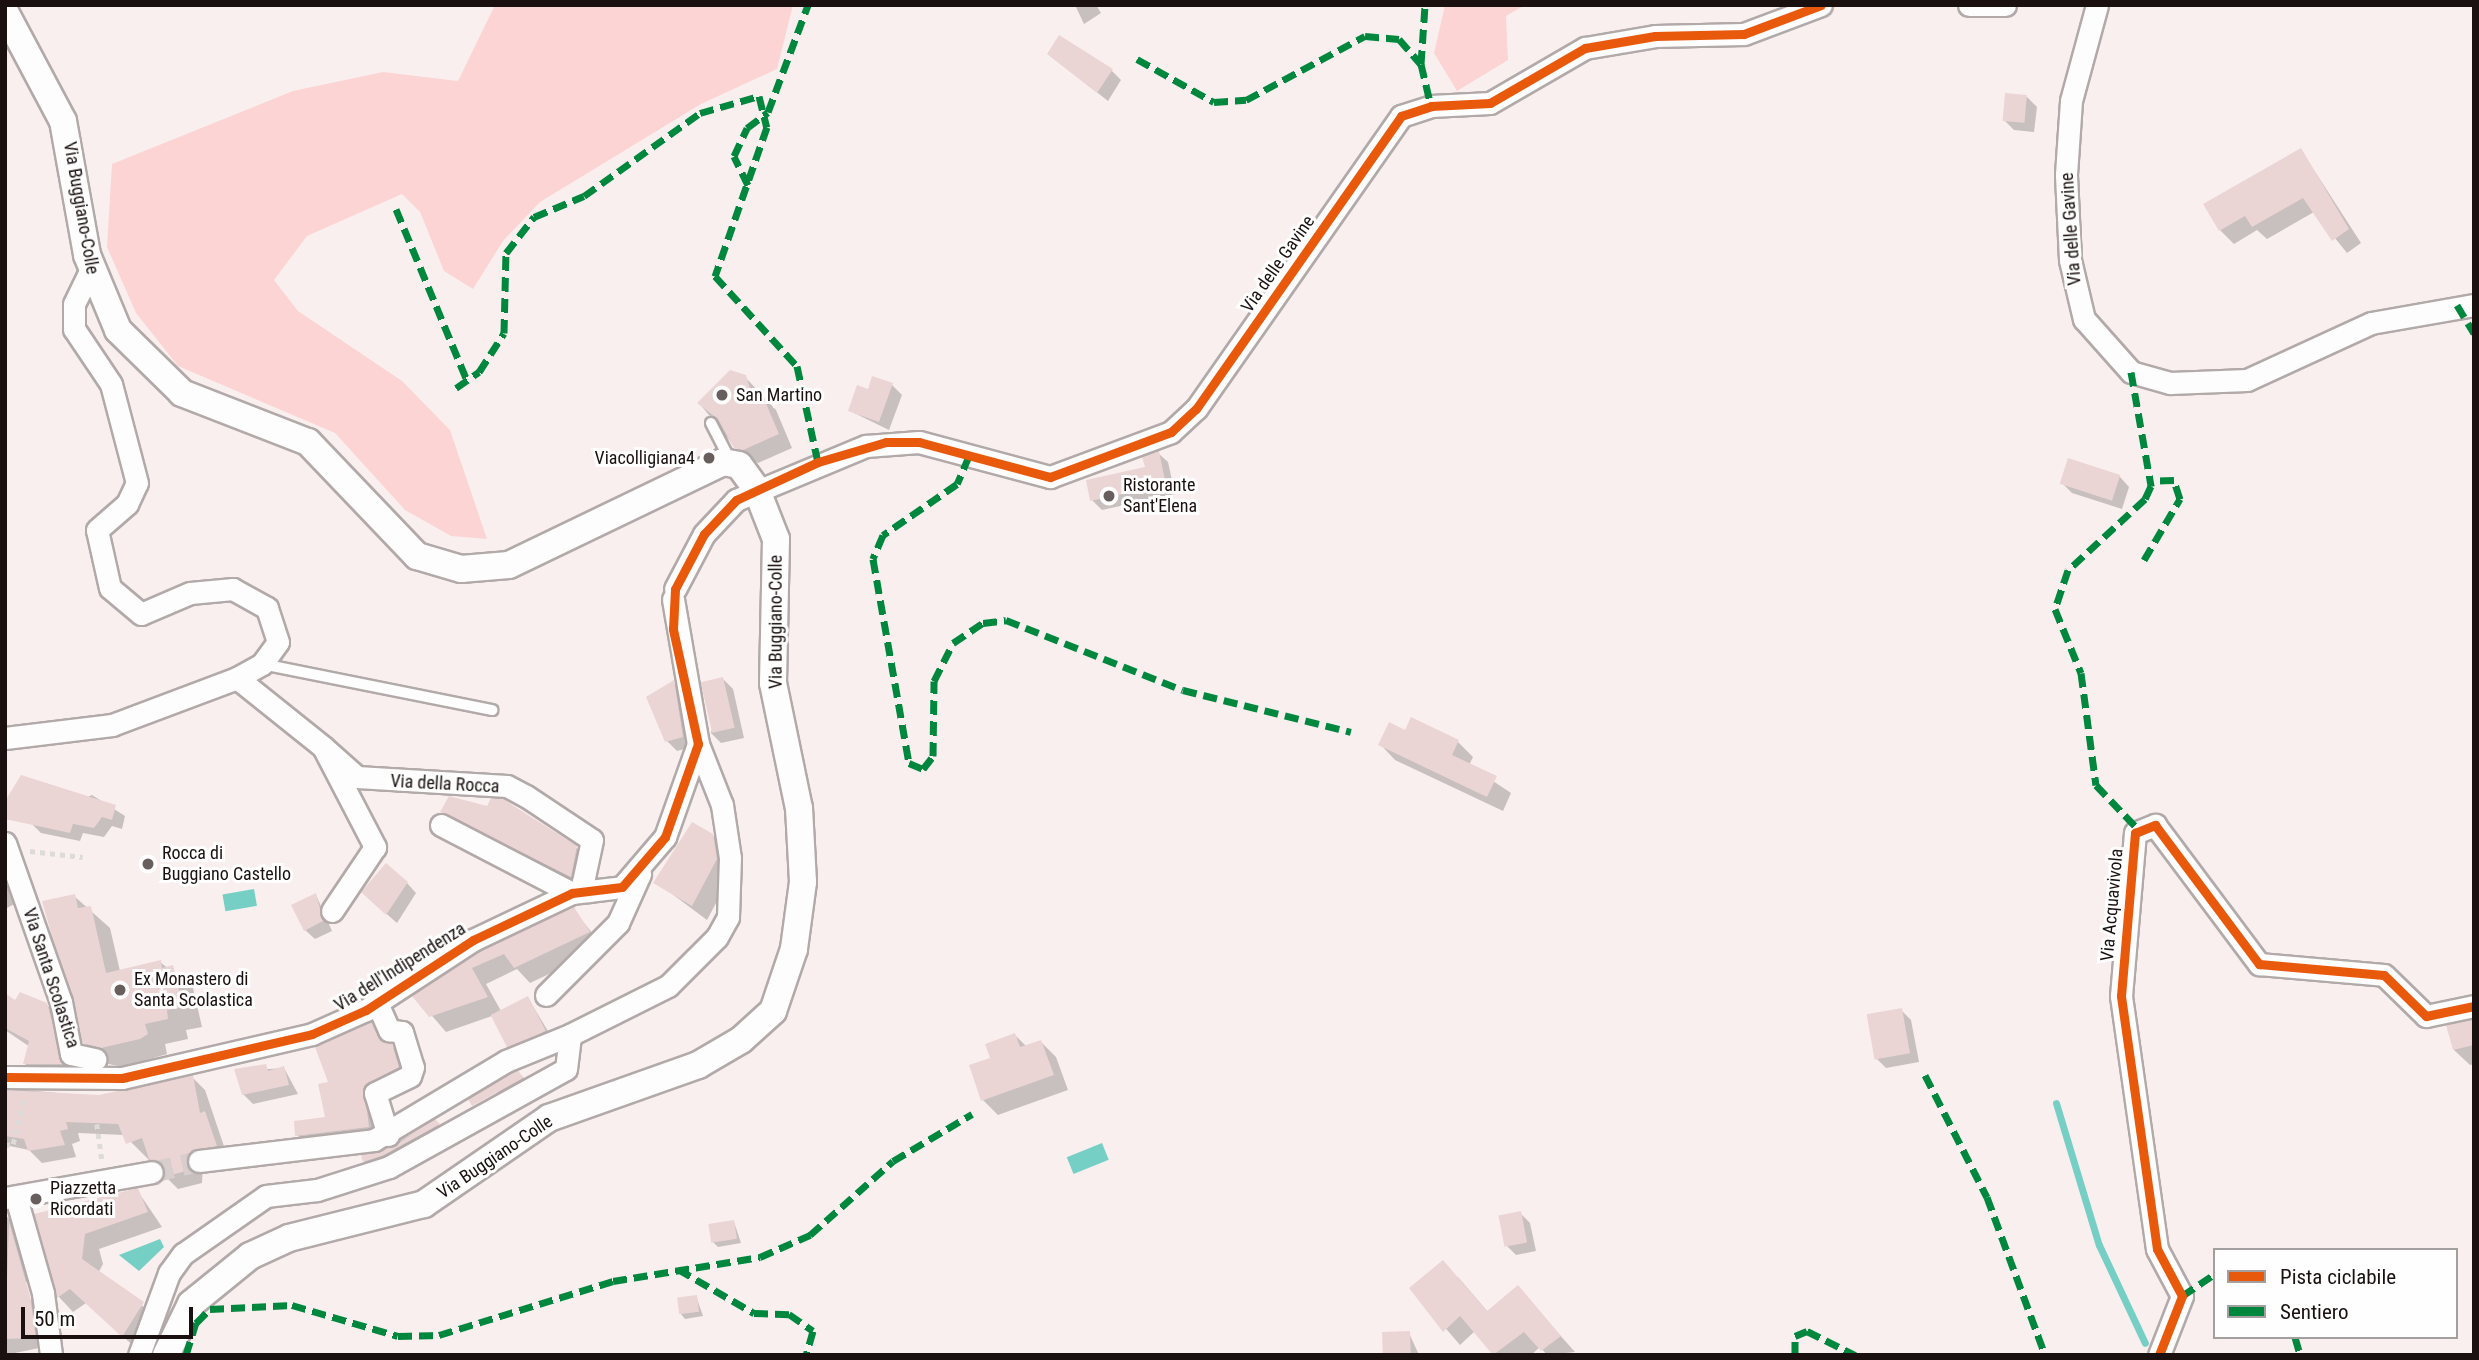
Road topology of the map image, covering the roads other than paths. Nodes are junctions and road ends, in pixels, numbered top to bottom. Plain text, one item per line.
1 (1821, 5) edge
2 (1969, 5) edge
3 (2005, 5) edge
4 (2096, 5) edge
5 (5, 12) edge
6 (91, 269) junction
7 (2474, 305) edge
8 (711, 424) dead end
9 (732, 463) junction
10 (756, 488) junction
11 (262, 664) junction
12 (237, 678) junction
13 (492, 710) dead end
14 (5, 738) edge
15 (698, 744) junction
16 (323, 747) junction
17 (441, 825) dead end
18 (7, 846) edge
19 (642, 868) junction
20 (580, 892) junction
21 (332, 911) dead end
22 (546, 995) dead end
23 (377, 1003) junction
24 (2474, 1006) edge
25 (570, 1035) junction
26 (95, 1059) dead end
27 (15, 1079) edge
28 (388, 1135) junction
29 (199, 1161) tunnel mouth
30 (152, 1172) tunnel mouth
31 (14, 1203) edge
32 (156, 1352) edge
33 (51, 1355) edge
34 (2159, 1355) edge

1 - 10 street, Via delle Gavine
2 - 3 street
4 - 7 street, Via delle Gavine
5 - 6 street, Via Buggiano-Colle
6 - 9 street, Via Buggiano-Colle
6 - 11 street
8 - 9 lane
9 - 10 street, Via Buggiano-Colle
10 - 15 street, Via dell'Indipendenza
10 - 32 street, Via Buggiano-Colle
11 - 12 street
11 - 13 lane
12 - 14 street
12 - 16 street, Via della Rocca
15 - 19 street, Via dell'Indipendenza
15 - 25 street
16 - 20 street, Via della Rocca
16 - 21 street, Via della Rocca
17 - 20 street
18 - 26 street, Via Santa Scolastica
19 - 20 street, Via dell'Indipendenza
19 - 22 street
20 - 23 street, Via dell'Indipendenza
23 - 27 street, Via dell'Indipendenza
23 - 28 street
24 - 34 street, Via Acquavivola
25 - 28 street
25 - 32 street
28 - 29 street
30 - 31 street
31 - 33 street

